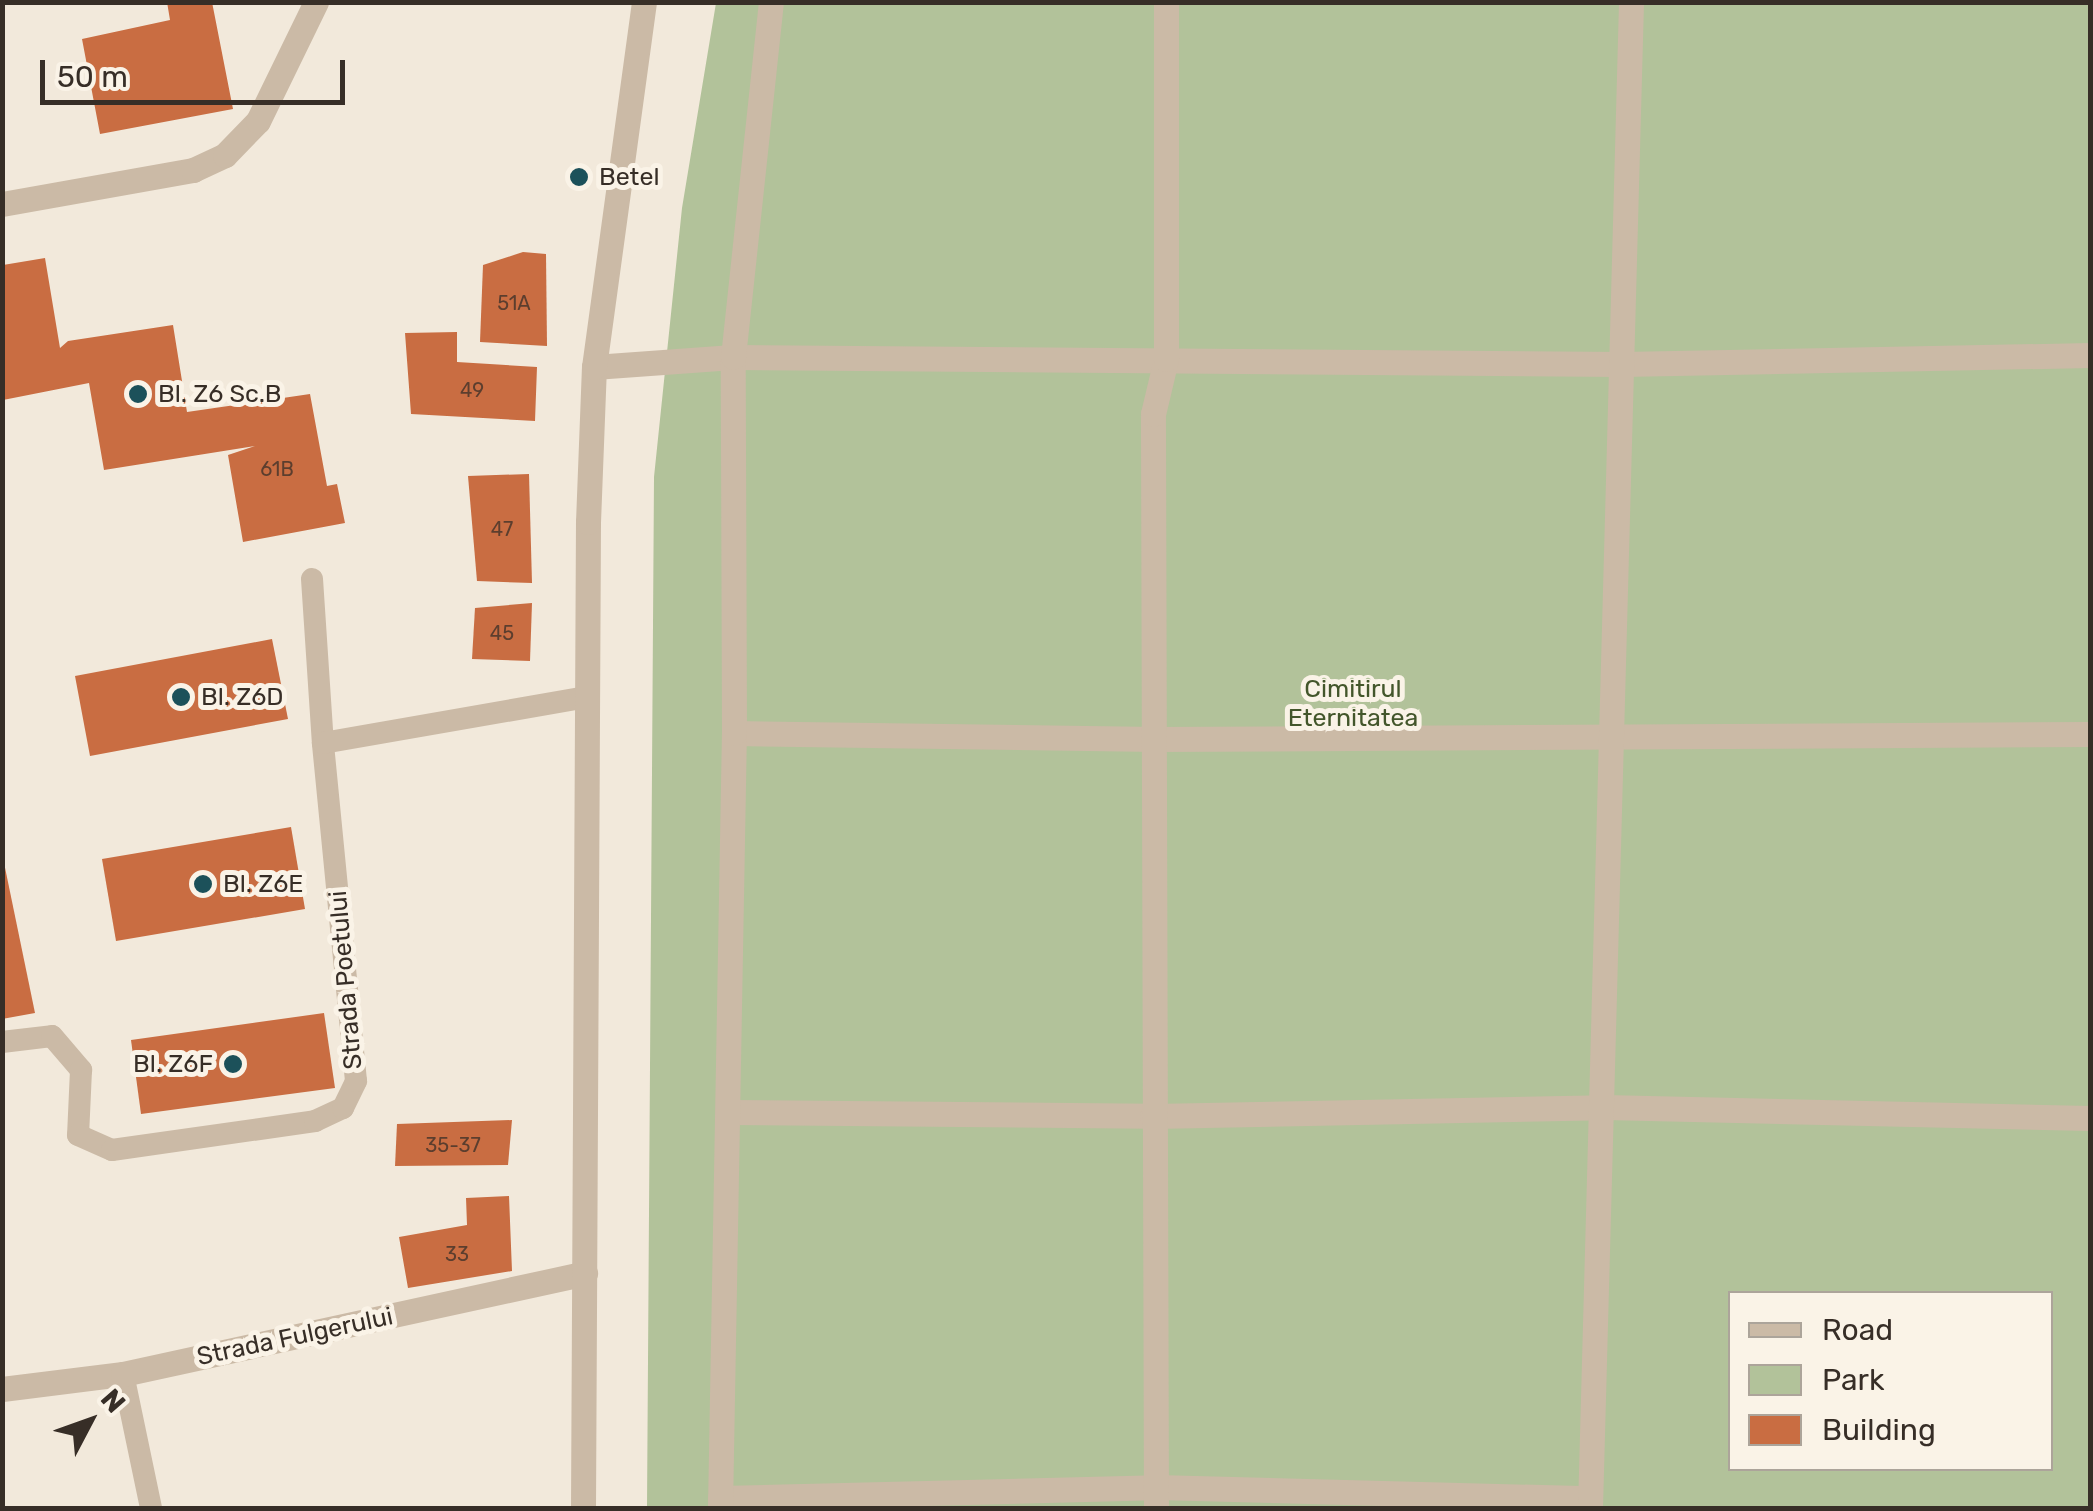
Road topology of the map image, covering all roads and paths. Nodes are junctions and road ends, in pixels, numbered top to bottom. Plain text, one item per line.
1 (316, 2) edge
2 (644, 2) edge
3 (771, 2) edge
4 (1166, 2) edge
5 (1631, 2) edge
6 (2, 204) edge
7 (2090, 355) edge
8 (733, 357) junction
9 (1166, 359) junction
10 (1622, 364) junction
11 (594, 367) junction
12 (312, 579) dead end
13 (586, 697) junction
14 (734, 733) junction
15 (2090, 734) edge
16 (1614, 737) junction
17 (1158, 738) junction
18 (324, 743) junction
19 (2, 1042) edge
20 (1604, 1107) junction
21 (728, 1112) junction
22 (1152, 1116) junction
23 (2090, 1118) edge
24 (584, 1273) junction
25 (123, 1374) junction
26 (2, 1389) edge
27 (1156, 1498) edge
28 (720, 1503) edge
29 (1590, 1503) edge
30 (151, 1508) edge
31 (583, 1508) edge

1 - 6 street
2 - 11 street
3 - 8 street
4 - 9 street
5 - 10 street
7 - 10 street
8 - 9 street
8 - 11 street
8 - 14 street
9 - 10 street
9 - 17 street
10 - 16 street
11 - 13 street
12 - 18 lane
13 - 18 lane
13 - 24 street
14 - 17 street
14 - 21 street
15 - 16 street
16 - 17 street
16 - 20 street
17 - 22 street
18 - 19 lane, Strada Poetului
20 - 22 street
20 - 23 street
20 - 29 street
21 - 22 street
21 - 28 street
22 - 27 street
24 - 25 street, Strada Fulgerului
24 - 31 street
25 - 26 street, Strada Fulgerului
25 - 30 lane
27 - 28 street
27 - 29 street

